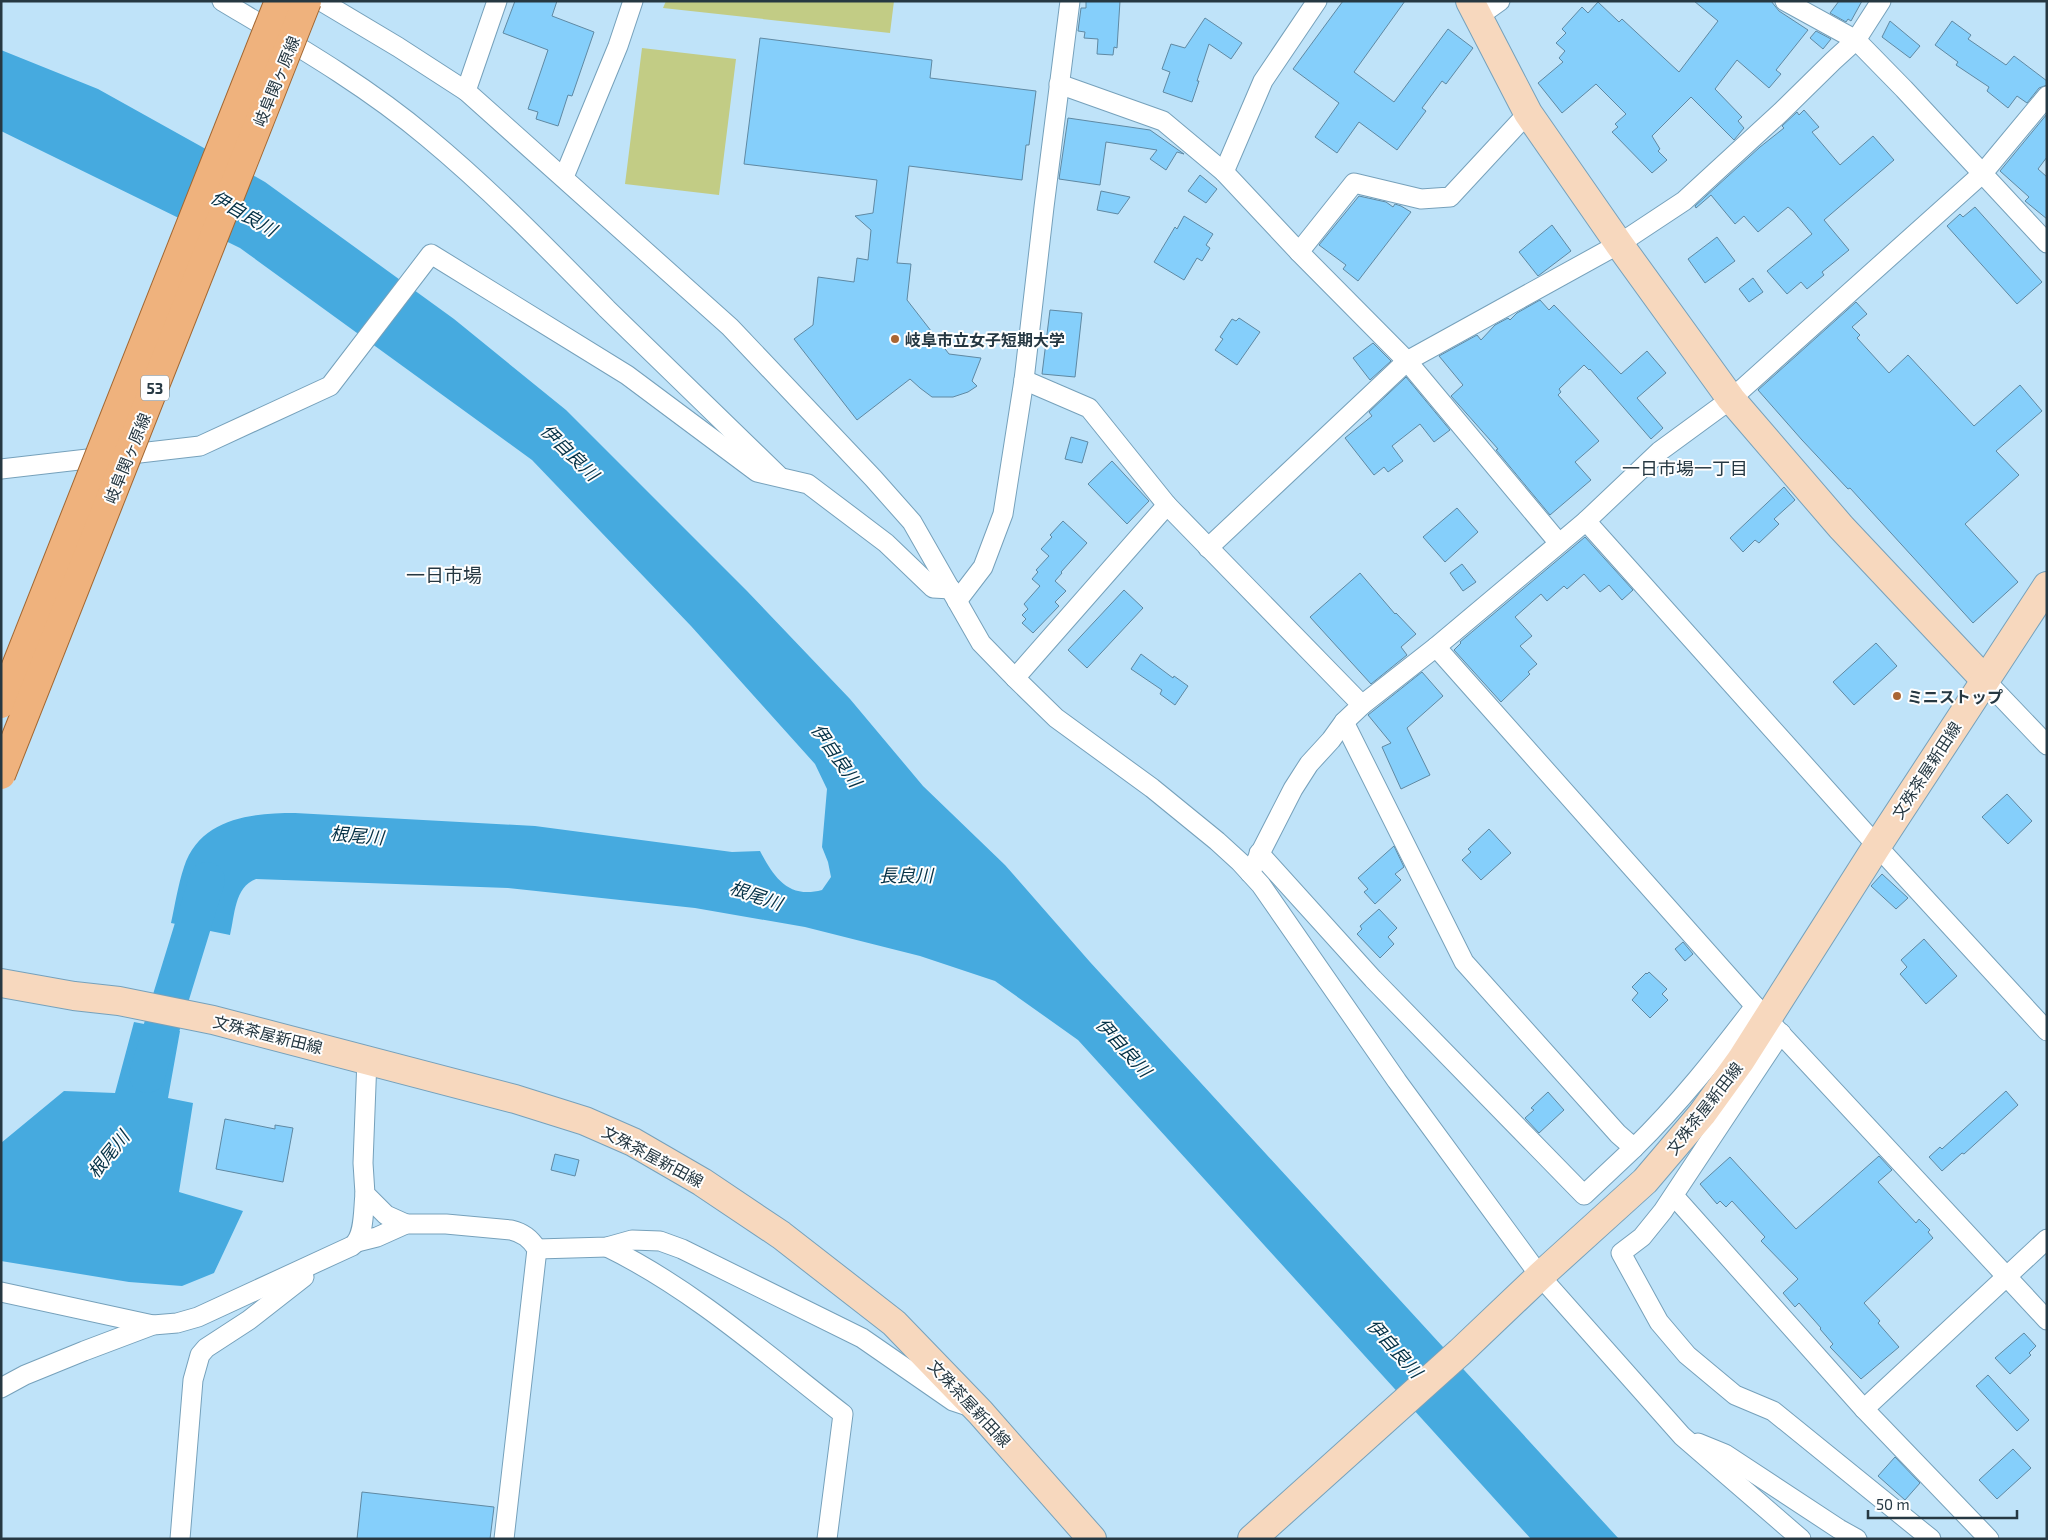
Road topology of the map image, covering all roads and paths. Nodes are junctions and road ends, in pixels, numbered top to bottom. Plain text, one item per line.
1 (222, 1) edge
2 (279, 1) edge
3 (307, 1) edge
4 (497, 1) edge
5 (633, 1) edge
6 (1070, 1) edge
7 (1317, 1) edge
8 (1785, 1) edge
9 (1881, 1) edge
10 (331, 4) edge
11 (1483, 6) edge
12 (1856, 40) junction
13 (1059, 84) junction
14 (466, 91) junction
15 (2047, 96) edge
16 (1528, 113) junction
17 (1224, 172) junction
18 (1983, 173) junction
19 (564, 177) junction
20 (2047, 243) edge
21 (1619, 244) junction
22 (1299, 252) junction
23 (1407, 361) junction
24 (1024, 380) junction
25 (1731, 399) junction
26 (1, 469) edge
27 (779, 476) junction
28 (1167, 505) junction
29 (1586, 521) junction
30 (1558, 542) junction
31 (1208, 548) junction
32 (2047, 586) edge
33 (954, 595) junction
34 (1436, 646) junction
35 (1015, 678) junction
36 (1985, 680) junction
37 (1, 704) edge
38 (1362, 705) junction
39 (1344, 722) junction
40 (2047, 745) edge
41 (1, 775) edge
42 (1876, 846) junction
43 (1259, 853) junction
44 (1250, 873) junction
45 (1, 983) edge
46 (1768, 1019) junction
47 (2047, 1031) edge
48 (367, 1059) junction
49 (1634, 1148) junction
50 (365, 1194) junction
51 (1674, 1196) junction
52 (406, 1224) junction
53 (2047, 1239) edge
54 (357, 1242) junction
55 (607, 1247) junction
56 (537, 1249) junction
57 (330, 1256) junction
58 (2006, 1275) junction
59 (1531, 1285) junction
60 (1, 1292) edge
61 (2047, 1320) edge
62 (153, 1325) junction
63 (1, 1388) edge
64 (1864, 1409) junction
65 (980, 1412) junction
66 (1682, 1436) junction
67 (180, 1539) edge
68 (504, 1539) edge
69 (827, 1539) edge
70 (1092, 1539) edge
71 (1252, 1539) edge
72 (1801, 1539) edge
73 (1857, 1539) edge
74 (1931, 1539) edge
75 (1989, 1539) edge

1 - 27 street
2 - 37 main road, 岐阜関ヶ原線 / 53, bridge
3 - 41 main road, 岐阜関ヶ原線 / 53, bridge
4 - 14 street
5 - 19 street
6 - 13 street
7 - 17 street
8 - 12 street
9 - 12 street
10 - 14 street
11 - 16 main road
12 - 18 street
12 - 21 street
13 - 17 street
13 - 24 street
14 - 19 street
15 - 18 street
16 - 21 main road
16 - 22 street
17 - 22 street
18 - 20 street
18 - 25 street
19 - 33 street
21 - 23 street
21 - 25 main road
22 - 23 street
23 - 30 street
23 - 31 street
24 - 28 street
24 - 33 street
25 - 29 street
25 - 36 main road
26 - 27 street
27 - 33 street
28 - 31 street
28 - 35 street
29 - 30 street
29 - 42 street
30 - 34 street
31 - 38 street
32 - 36 main road, 文殊茶屋新田線
33 - 35 street
34 - 38 street
34 - 46 street
35 - 44 street
36 - 40 street
36 - 42 main road, 文殊茶屋新田線
38 - 39 street
39 - 43 street
39 - 49 street
42 - 46 main road, 文殊茶屋新田線
42 - 47 street
43 - 44 street
43 - 49 street
44 - 59 street
45 - 48 main road, 文殊茶屋新田線
46 - 49 street
46 - 51 street
46 - 58 street
46 - 59 main road, 文殊茶屋新田線
48 - 50 street
48 - 65 main road, 文殊茶屋新田線
50 - 52 street
50 - 54 street
51 - 64 street
51 - 74 street
52 - 54 street
52 - 56 street
53 - 58 street
54 - 57 street
55 - 56 street
55 - 65 street
55 - 69 street
56 - 68 street
57 - 62 street
57 - 67 street
58 - 61 street
58 - 64 street
59 - 66 street
59 - 71 main road, 文殊茶屋新田線
60 - 62 street
62 - 63 street
64 - 75 street
65 - 70 main road, 文殊茶屋新田線
66 - 72 street
66 - 73 street

